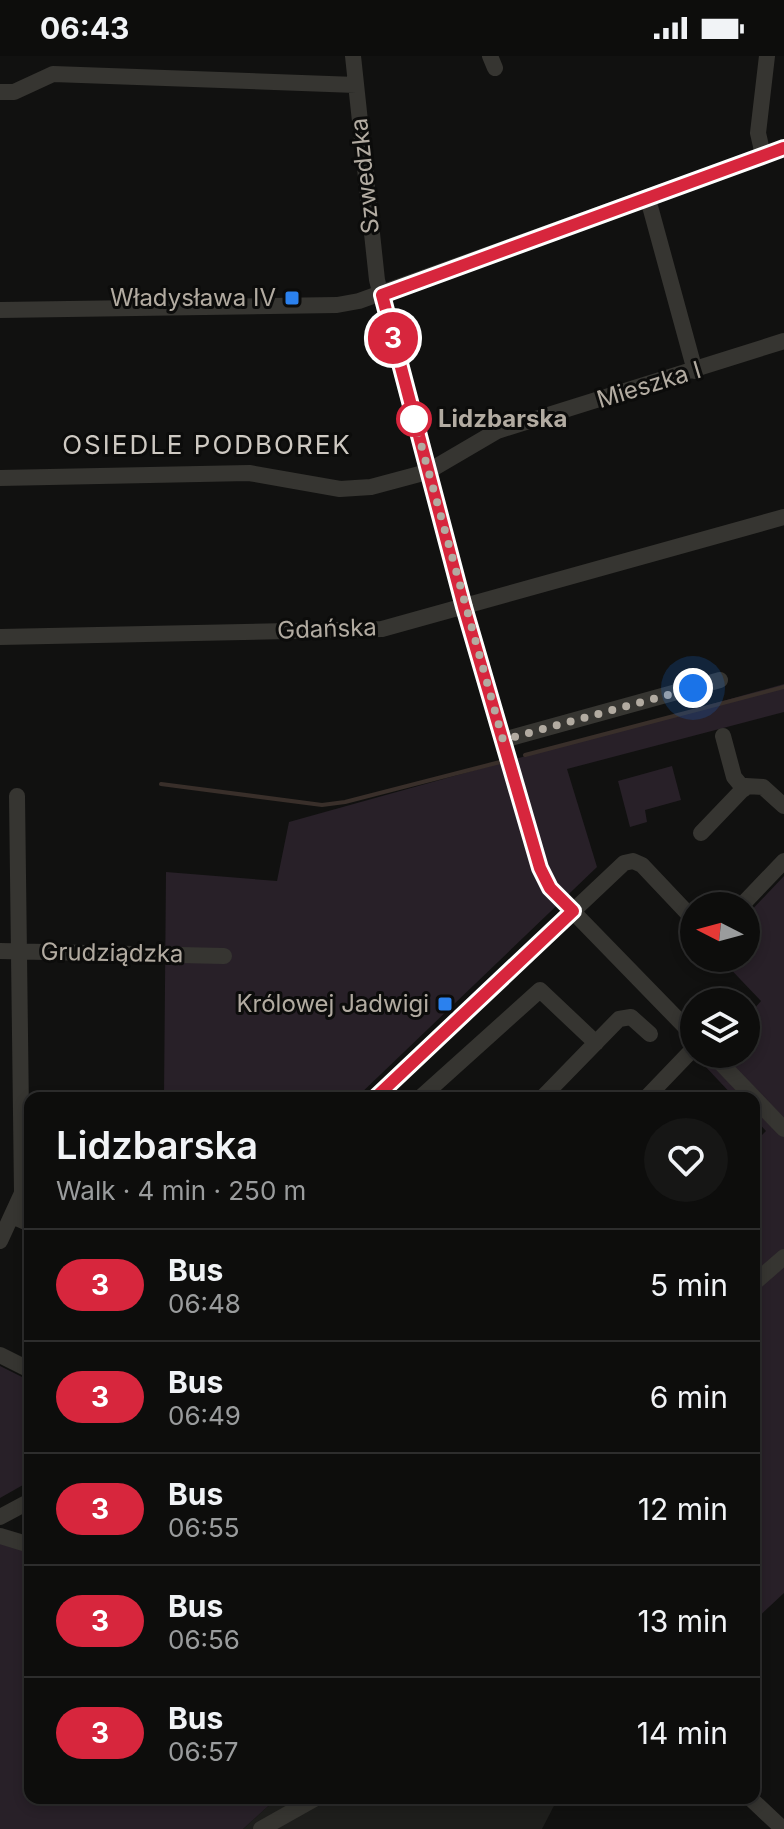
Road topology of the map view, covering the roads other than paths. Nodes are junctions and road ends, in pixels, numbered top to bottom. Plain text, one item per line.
1 (353, 56) edge
2 (767, 56) edge
3 (356, 85) junction
4 (0, 92) edge
5 (784, 148) edge
6 (763, 155) junction
7 (648, 199) junction
8 (382, 295) junction
9 (0, 310) edge
10 (784, 341) edge
11 (695, 371) junction
12 (427, 472) junction
13 (0, 478) edge
14 (784, 517) edge
15 (464, 607) junction
16 (0, 637) edge
17 (720, 680) dead end
18 (723, 736) dead end
19 (503, 740) junction
20 (744, 789) junction
21 (17, 796) dead end
22 (784, 806) edge
23 (701, 833) dead end
24 (784, 861) edge
25 (754, 892) edge
26 (680, 905) edge
27 (573, 911) junction
28 (0, 951) edge
29 (21, 951) junction
30 (224, 956) dead end
31 (680, 1022) edge
32 (650, 1034) dead end
33 (596, 1043) junction
34 (680, 1063) edge
35 (725, 1068) edge
36 (381, 1092) edge
37 (426, 1092) edge
38 (548, 1092) edge
39 (652, 1092) edge
40 (748, 1092) edge
41 (760, 1104) edge
42 (784, 1129) edge
43 (14, 1217) junction
44 (24, 1221) edge
45 (0, 1241) edge
46 (784, 1257) edge
47 (760, 1278) edge
48 (0, 1355) edge
49 (24, 1367) edge
50 (24, 1504) edge
51 (0, 1517) edge
52 (0, 1536) edge
53 (24, 1543) edge
54 (305, 1804) edge
55 (756, 1804) edge
56 (261, 1829) edge
57 (783, 1829) edge

1 - 3 street, Szwedzka
2 - 6 street
3 - 4 street
3 - 8 street, Szwedzka
5 - 6 street
6 - 7 street
7 - 8 street
7 - 11 street
8 - 9 street
8 - 12 street
10 - 11 street, Mieszka I
11 - 12 street, Mieszka I
12 - 13 street, Mieszka I
12 - 15 street
14 - 15 street, Gdańska
15 - 16 street, Gdańska
15 - 19 street
17 - 19 street
18 - 20 street
19 - 27 street
20 - 22 street
20 - 23 street
21 - 29 street
24 - 25 street
26 - 27 street
27 - 31 street
27 - 36 street
28 - 29 street, Grudziądzka
29 - 30 street, Grudziądzka
29 - 43 street
32 - 33 street
33 - 37 street
33 - 38 street
34 - 39 street
35 - 40 street
41 - 42 street
43 - 44 street
43 - 45 street
46 - 47 street
48 - 49 street
50 - 51 street
52 - 53 street
54 - 56 street
55 - 57 street

